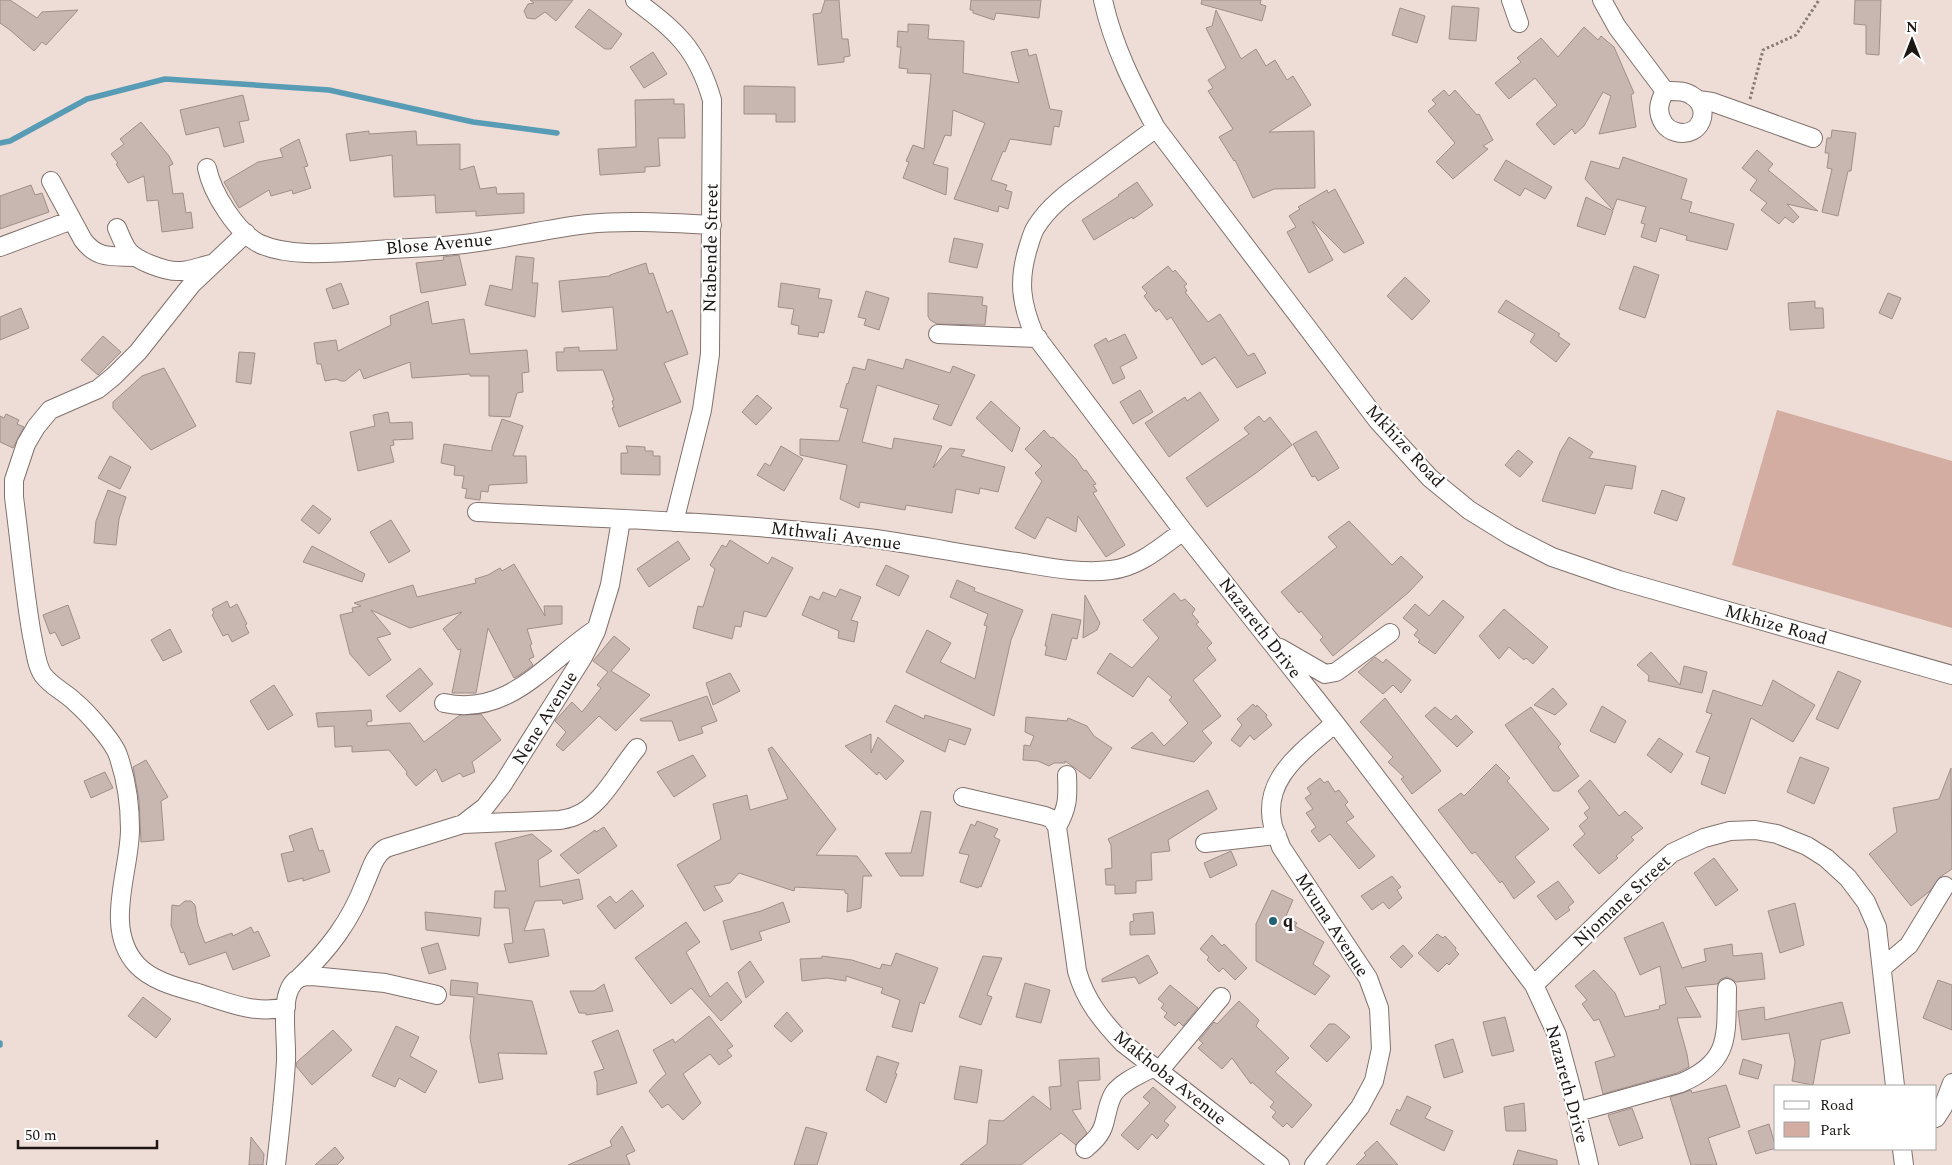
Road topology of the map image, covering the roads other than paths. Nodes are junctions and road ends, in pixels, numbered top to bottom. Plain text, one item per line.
1 (635, 0) edge
2 (1103, 0) edge
3 (1511, 0) edge
4 (1602, 0) edge
5 (1519, 23) dead end
6 (1665, 91) junction
7 (1698, 100) junction
8 (1156, 128) junction
9 (1813, 138) dead end
10 (207, 168) dead end
11 (51, 181) dead end
12 (72, 220) junction
13 (712, 225) junction
14 (117, 228) dead end
15 (246, 233) junction
16 (0, 247) edge
17 (134, 257) junction
18 (212, 263) junction
19 (938, 334) dead end
20 (1038, 338) junction
21 (477, 512) dead end
22 (621, 520) junction
23 (674, 522) junction
24 (1183, 531) junction
25 (597, 628) junction
26 (1390, 633) dead end
27 (1274, 644) junction
28 (1952, 675) edge
29 (444, 703) dead end
30 (1335, 723) junction
31 (637, 748) dead end
32 (1067, 775) dead end
33 (963, 797) dead end
34 (463, 824) junction
35 (1056, 827) junction
36 (1277, 835) junction
37 (1204, 843) dead end
38 (1945, 886) dead end
39 (1882, 968) junction
40 (300, 977) junction
41 (1534, 985) junction
42 (1727, 988) dead end
43 (437, 995) dead end
44 (1221, 997) dead end
45 (286, 1007) junction
46 (1156, 1069) junction
47 (1952, 1083) edge
48 (1895, 1085) edge
49 (1577, 1112) junction
50 (1937, 1116) edge
51 (1085, 1149) dead end
52 (1902, 1150) edge
53 (276, 1165) edge
54 (1280, 1165) edge
55 (1314, 1165) edge
56 (1589, 1165) edge
57 (1904, 1165) edge

1 - 13 street, Ntabende Street
2 - 8 street, Mkhize Road
3 - 5 street
4 - 6 street
6 - 7 street
6 - 7 street
7 - 9 street
8 - 20 street, Nazareth Drive
8 - 28 street, Mkhize Road
10 - 15 street, Blose Avenue
11 - 12 street
12 - 16 street
12 - 17 street
13 - 15 street, Blose Avenue
13 - 23 street, Ntabende Street
14 - 17 street
15 - 18 street
17 - 18 street
18 - 45 street
19 - 20 street
20 - 24 street, Nazareth Drive
21 - 22 street, Mthwali Avenue
22 - 23 street, Mthwali Avenue
22 - 25 street, Nene Avenue
23 - 24 street, Mthwali Avenue
24 - 27 street, Nazareth Drive
25 - 29 street
25 - 34 street, Nene Avenue
26 - 27 street
27 - 30 street, Nazareth Drive
30 - 36 street, Mvuna Avenue
30 - 41 street, Nazareth Drive
31 - 34 street
32 - 35 street
33 - 35 street
34 - 40 street, Nene Avenue
35 - 46 street, Makhoba Avenue
36 - 37 street
36 - 55 street, Mvuna Avenue
38 - 39 street
39 - 41 street, Njomane Street
39 - 48 street, Njomane Street
40 - 43 street
40 - 45 street
41 - 49 street, Nazareth Drive
42 - 49 street
44 - 46 street
45 - 53 street
46 - 51 street
46 - 54 street, Makhoba Avenue
47 - 50 street
49 - 56 street, Nazareth Drive
52 - 57 street

